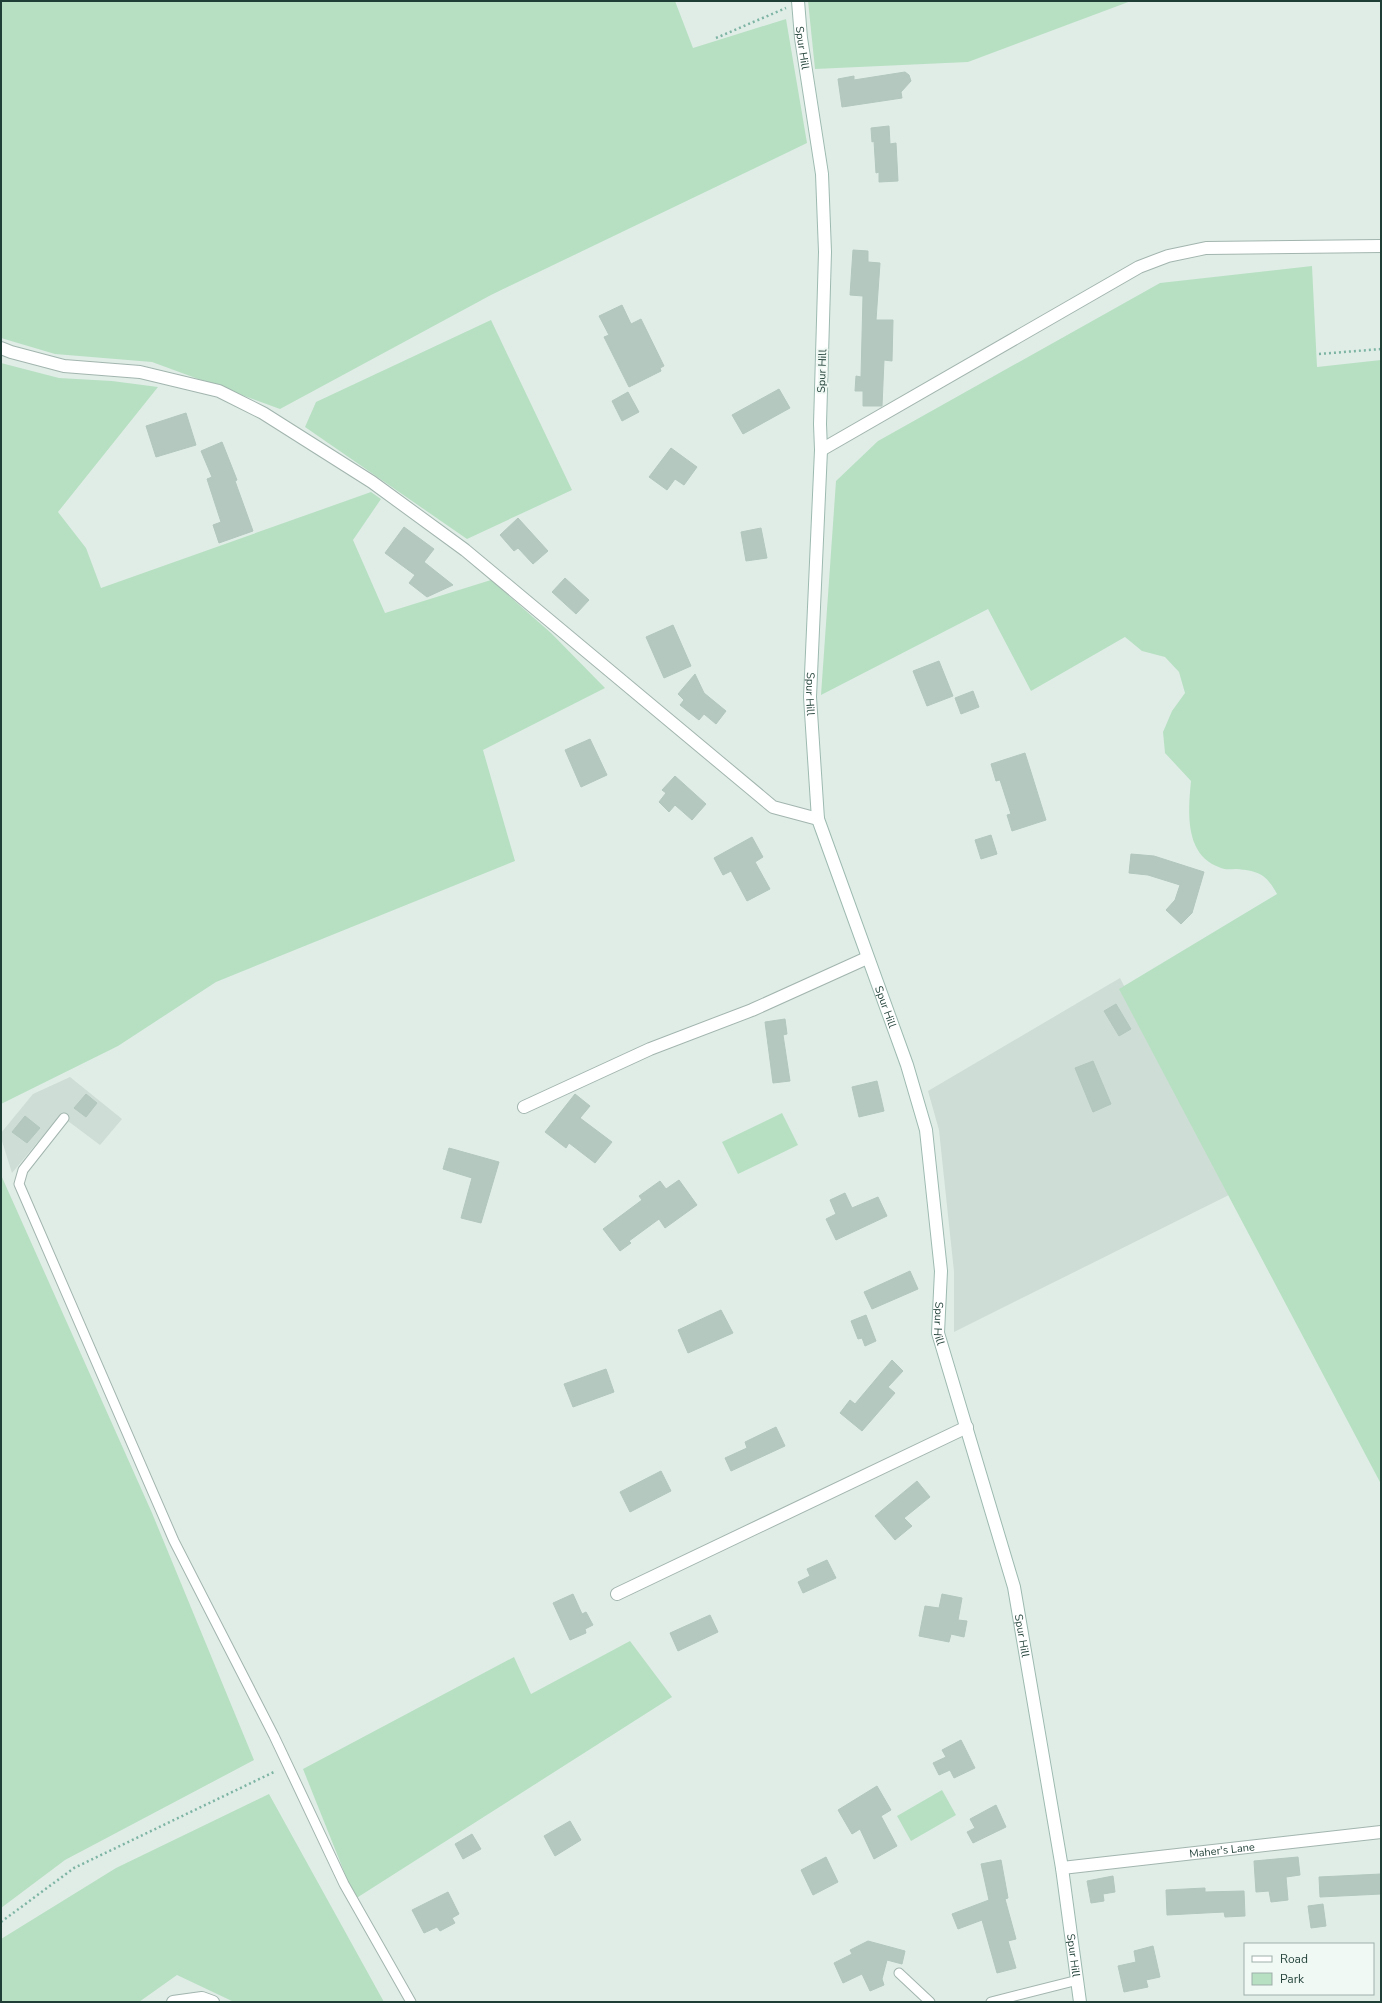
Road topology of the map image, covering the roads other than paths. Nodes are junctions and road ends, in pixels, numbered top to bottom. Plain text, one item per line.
1 (798, 4) edge
2 (1381, 246) edge
3 (1, 348) edge
4 (821, 450) junction
5 (818, 819) junction
6 (868, 958) junction
7 (524, 1107) dead end
8 (64, 1118) dead end
9 (967, 1427) junction
10 (617, 1594) dead end
11 (1381, 1832) edge
12 (1062, 1868) junction
13 (899, 1973) dead end
14 (1078, 1980) junction
15 (173, 2002) edge
16 (213, 2002) edge
17 (411, 2002) edge
18 (930, 2002) edge
19 (992, 2002) edge
20 (1080, 2002) edge

1 - 4 street, Spur Hill
2 - 4 street
3 - 5 street
4 - 5 street, Spur Hill
5 - 6 street, Spur Hill
6 - 7 street
6 - 9 street, Spur Hill
8 - 17 lane
9 - 10 street
9 - 12 street, Spur Hill
11 - 12 street, Maher's Lane
12 - 14 street, Spur Hill
13 - 18 lane
14 - 19 lane
14 - 20 street, Spur Hill
15 - 16 street

